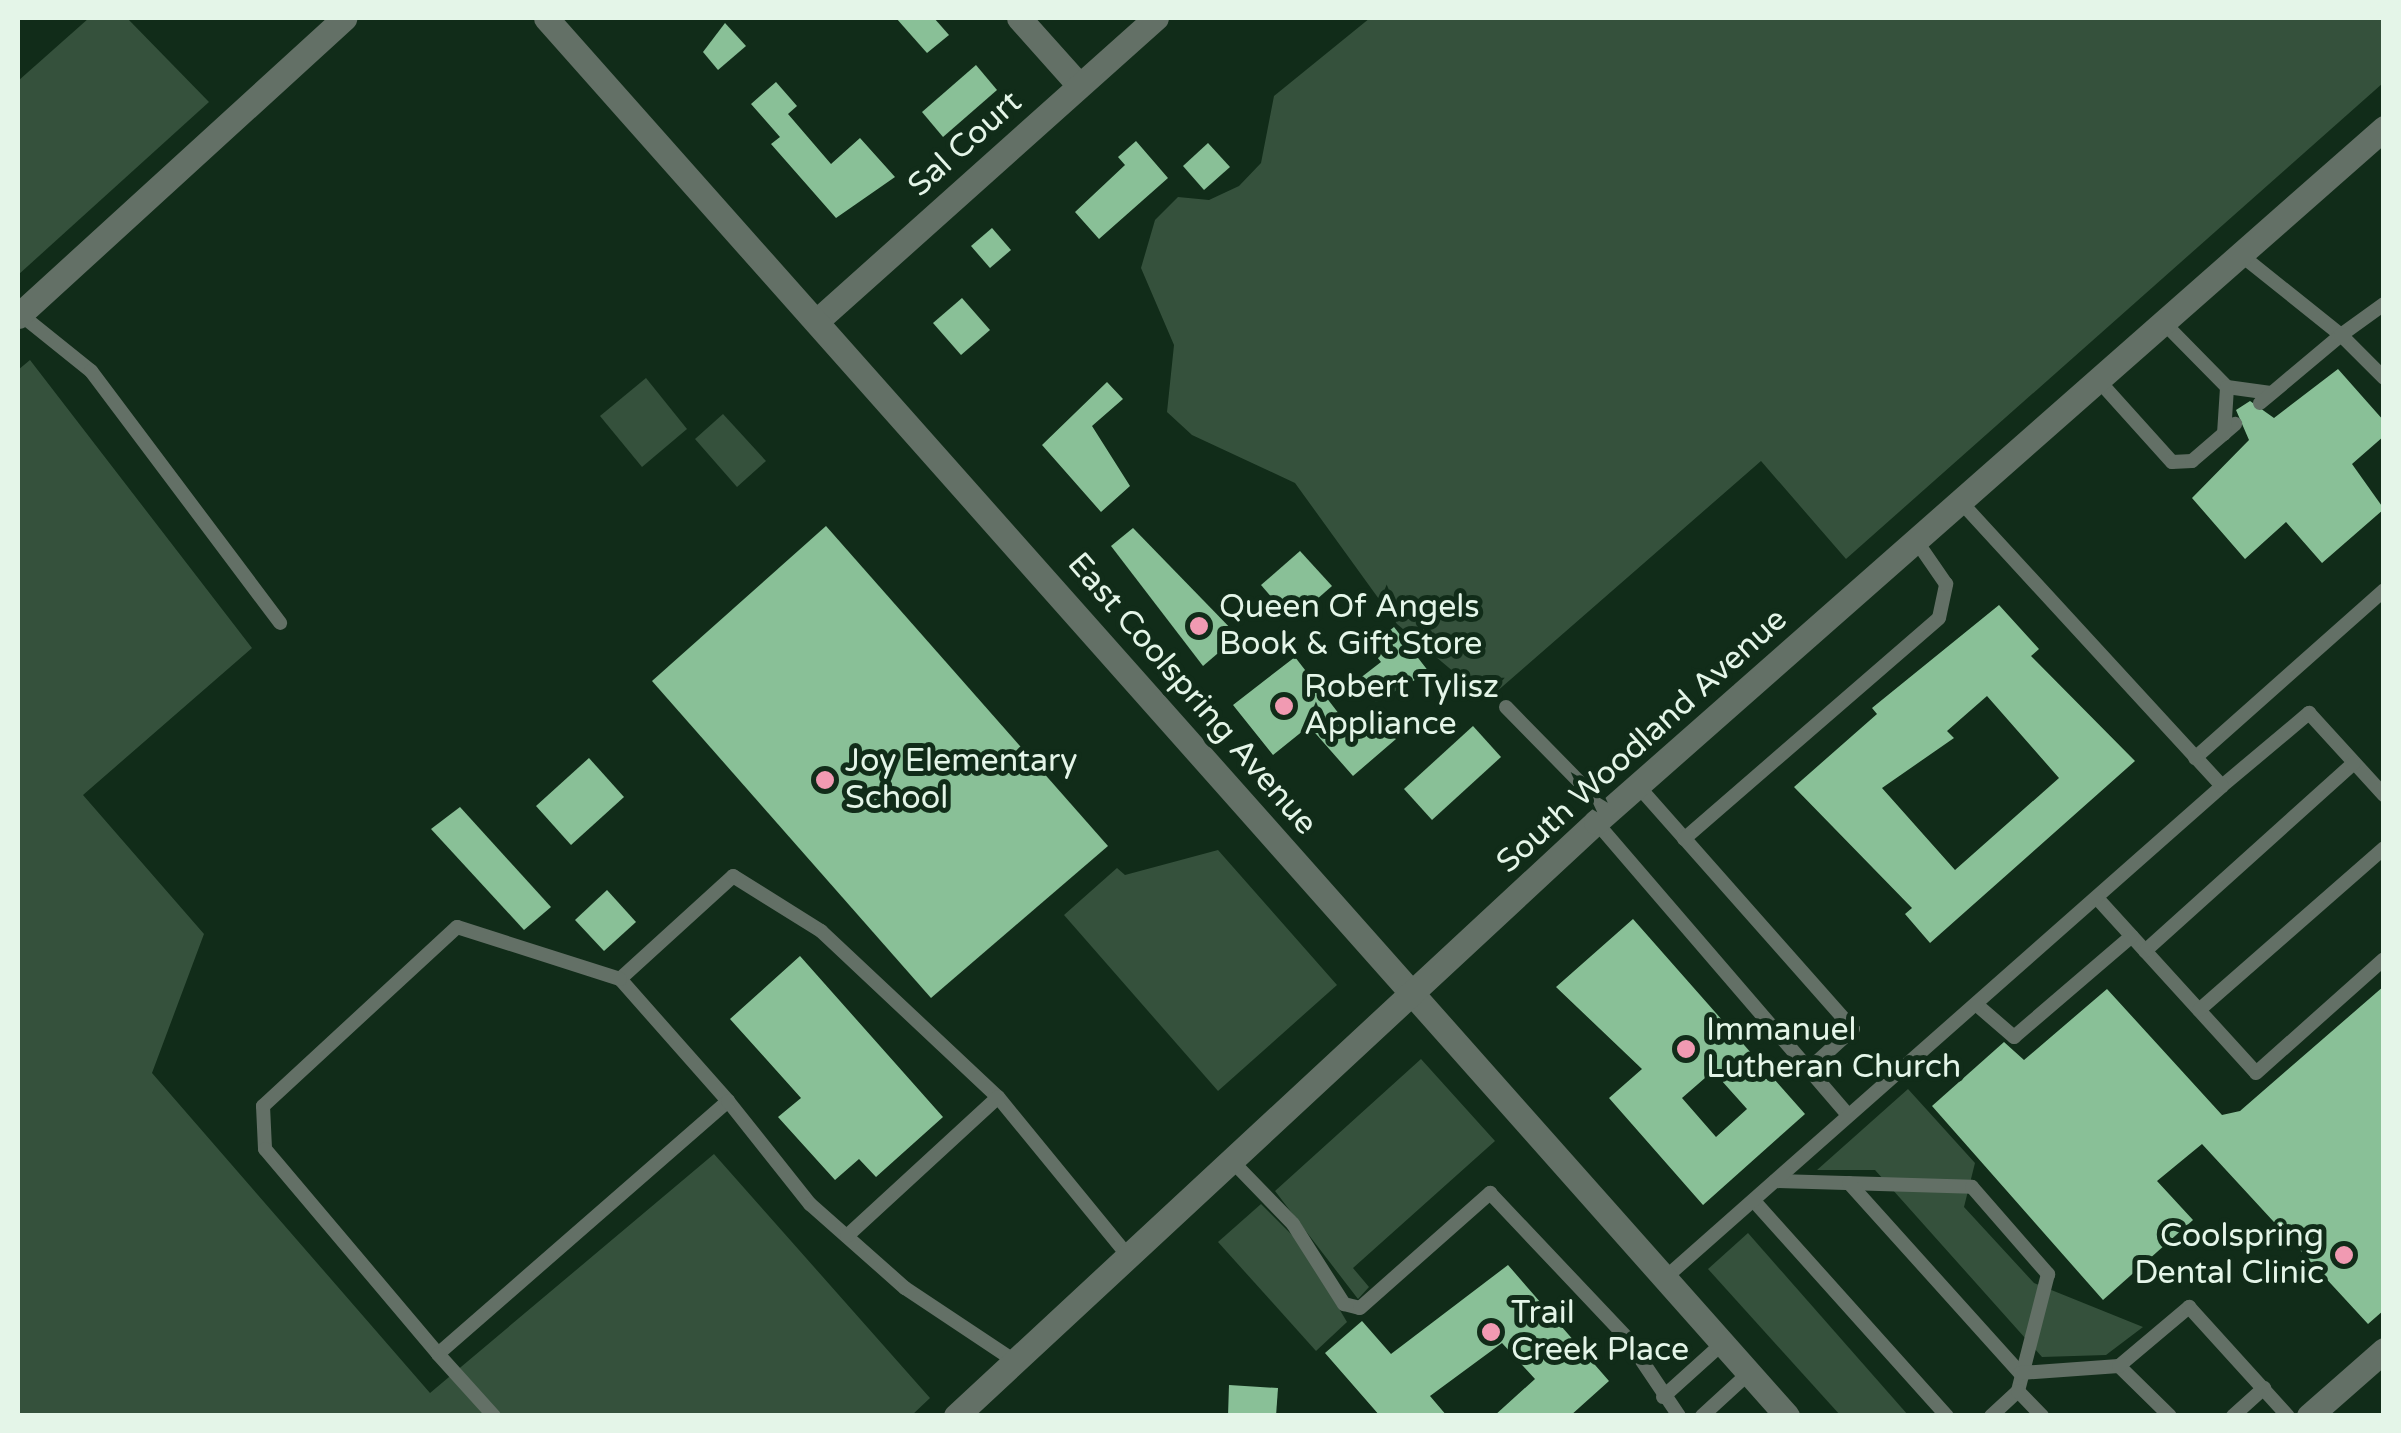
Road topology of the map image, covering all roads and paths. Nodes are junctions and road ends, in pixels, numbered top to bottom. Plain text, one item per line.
1 (344, 18) edge
2 (546, 18) edge
3 (1019, 18) edge
4 (1156, 18) edge
5 (1080, 86) junction
6 (2384, 128) edge
7 (2241, 255) junction
8 (2384, 304) edge
9 (19, 315) edge
10 (819, 319) junction
11 (2164, 322) junction
12 (2341, 335) junction
13 (2384, 378) edge
14 (2099, 381) junction
15 (2226, 387) junction
16 (1962, 504) junction
17 (1917, 542) junction
18 (2384, 590) edge
19 (280, 623) dead end
20 (1506, 707) dead end
21 (2195, 758) junction
22 (2354, 763) junction
23 (1638, 786) junction
24 (2222, 786) junction
25 (2384, 795) edge
26 (1602, 817) junction
27 (1684, 839) junction
28 (2384, 848) edge
29 (2097, 898) junction
30 (2132, 936) junction
31 (2145, 951) junction
32 (2384, 959) edge
33 (620, 979) junction
34 (1410, 993) junction
35 (1978, 1005) junction
36 (2199, 1010) junction
37 (1809, 1070) junction
38 (998, 1097) junction
39 (728, 1101) junction
40 (1848, 1115) junction
41 (1231, 1160) junction
42 (1775, 1182) junction
43 (1849, 1183) junction
44 (1754, 1201) junction
45 (847, 1236) junction
46 (1128, 1256) junction
47 (1665, 1278) junction
48 (1723, 1344) junction
49 (2384, 1350) edge
50 (438, 1354) junction
51 (1015, 1360) junction
52 (2119, 1366) junction
53 (1749, 1373) junction
54 (2020, 1373) junction
55 (2264, 1388) junction
56 (2018, 1391) junction
57 (1663, 1398) junction
58 (494, 1416) edge
59 (956, 1416) edge
60 (1680, 1416) edge
61 (1702, 1416) edge
62 (1787, 1416) edge
63 (1947, 1416) edge
64 (1991, 1416) edge
65 (2042, 1416) edge
66 (2170, 1416) edge
67 (2233, 1416) edge
68 (2288, 1416) edge
69 (2309, 1416) edge

1 - 9 street
2 - 10 street, East Coolspring Avenue
3 - 5 street
4 - 5 street, Sal Court
5 - 10 street, Sal Court
6 - 7 street, South Woodland Avenue
7 - 11 street, South Woodland Avenue
7 - 12 lane
8 - 12 lane
9 - 19 lane
10 - 34 street, East Coolspring Avenue
11 - 14 street, South Woodland Avenue
11 - 15 lane
12 - 13 lane
12 - 15 lane
14 - 15 lane
14 - 16 street, South Woodland Avenue
16 - 17 street, South Woodland Avenue
16 - 21 lane
17 - 23 street, South Woodland Avenue
17 - 27 lane
18 - 21 lane
20 - 26 lane
21 - 24 lane
22 - 24 lane
22 - 25 lane
22 - 31 lane
23 - 26 street, South Woodland Avenue
23 - 27 lane
24 - 29 lane
26 - 34 street, South Woodland Avenue
26 - 37 lane
27 - 37 lane
28 - 36 lane
29 - 30 lane
29 - 35 lane
30 - 31 lane
30 - 35 lane
31 - 36 lane
32 - 36 lane
33 - 38 lane
33 - 39 lane
33 - 50 lane
34 - 41 street, South Woodland Avenue
34 - 47 street, East Coolspring Avenue
35 - 40 lane
37 - 40 lane
38 - 45 lane
38 - 46 lane
39 - 45 lane
39 - 50 lane
40 - 42 lane
41 - 46 street, South Woodland Avenue
41 - 57 lane
42 - 43 lane
42 - 44 lane
43 - 54 lane
43 - 54 lane
44 - 47 lane
44 - 63 lane
45 - 51 lane
46 - 51 street, South Woodland Avenue
47 - 48 street, East Coolspring Avenue
48 - 53 street, East Coolspring Avenue
48 - 57 lane
49 - 69 street
50 - 58 lane
51 - 59 street, South Woodland Avenue
52 - 54 lane
52 - 55 lane
52 - 66 lane
53 - 61 lane
53 - 62 street, East Coolspring Avenue
54 - 56 lane
55 - 67 lane
55 - 68 lane
56 - 64 lane
56 - 65 lane
57 - 60 lane

